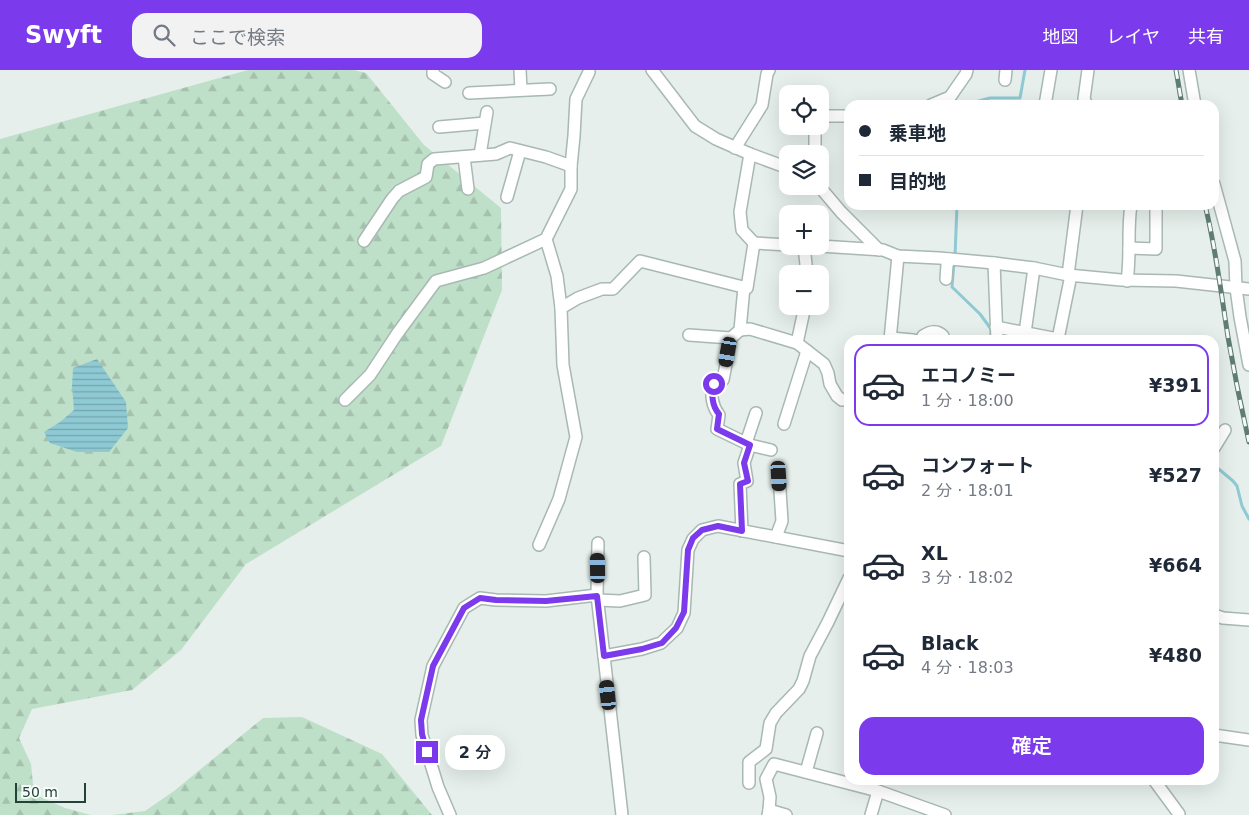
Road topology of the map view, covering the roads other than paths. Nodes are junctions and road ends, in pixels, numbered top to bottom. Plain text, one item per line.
1 (433, 70) edge
2 (520, 70) edge
3 (589, 70) edge
4 (652, 70) edge
5 (769, 70) edge
6 (967, 70) edge
7 (1051, 70) edge
8 (1088, 70) edge
9 (1189, 70) edge
10 (445, 82) dead end
11 (550, 89) dead end
12 (521, 90) junction
13 (469, 92) dead end
14 (943, 100) edge
15 (1046, 100) edge
16 (1084, 100) edge
17 (1194, 100) edge
18 (829, 116) edge
19 (844, 116) edge
20 (439, 127) dead end
21 (735, 148) junction
22 (520, 151) junction
23 (750, 154) junction
24 (480, 155) junction
25 (464, 157) junction
26 (779, 165) edge
27 (571, 166) junction
28 (468, 189) dead end
29 (827, 195) edge
30 (507, 198) dead end
31 (1219, 202) edge
32 (1076, 210) edge
33 (1130, 210) edge
34 (1156, 210) edge
35 (546, 239) junction
36 (364, 241) dead end
37 (754, 243) junction
38 (779, 244) edge
39 (829, 247) edge
40 (1129, 248) junction
41 (878, 250) junction
42 (898, 256) junction
43 (950, 259) junction
44 (994, 263) junction
45 (1034, 268) junction
46 (1069, 275) junction
47 (946, 279) dead end
48 (1126, 281) junction
49 (744, 288) junction
50 (1236, 288) junction
51 (1249, 289) edge
52 (561, 308) junction
53 (803, 315) edge
54 (996, 327) junction
55 (740, 330) junction
56 (1025, 333) junction
57 (689, 335) dead end
58 (890, 335) edge
59 (924, 335) edge
60 (942, 335) edge
61 (997, 335) edge
62 (1034, 335) edge
63 (1059, 335) edge
64 (731, 338) junction
65 (797, 343) junction
66 (807, 351) junction
67 (1249, 365) edge
68 (345, 400) dead end
69 (842, 400) dead end
70 (756, 414) dead end
71 (784, 424) dead end
72 (748, 444) junction
73 (771, 450) dead end
74 (779, 476) dead end
75 (742, 531) junction
76 (776, 537) junction
77 (598, 543) dead end
78 (539, 545) dead end
79 (844, 550) edge
80 (644, 557) dead end
81 (844, 588) edge
82 (597, 598) junction
83 (1219, 617) edge
84 (1249, 620) edge
85 (604, 656) junction
86 (817, 733) dead end
87 (1219, 736) edge
88 (1249, 740) edge
89 (806, 772) junction
90 (844, 782) edge
91 (750, 783) dead end
92 (855, 785) edge
93 (1158, 785) edge
94 (878, 791) junction
95 (768, 812) edge
96 (450, 815) edge
97 (622, 815) edge
98 (786, 815) edge
99 (872, 815) edge
100 (945, 815) edge
101 (1179, 815) edge

1 - 10 street
2 - 12 street
3 - 27 street
4 - 21 street
5 - 21 street
6 - 14 street
7 - 15 street
8 - 16 street
9 - 17 street
11 - 12 street
12 - 13 street
18 - 19 street
20 - 24 street
21 - 23 street
22 - 24 street
22 - 27 street
22 - 30 street
23 - 26 street
23 - 37 street
24 - 25 street
25 - 28 street
25 - 36 street
27 - 35 street
29 - 41 street
31 - 50 street
32 - 46 street
33 - 40 street
34 - 40 street
35 - 52 street
35 - 68 street
37 - 38 street
37 - 49 street
39 - 41 street
40 - 48 street
41 - 42 street
42 - 43 street
42 - 58 street
43 - 44 street
43 - 47 street
44 - 45 street
44 - 54 street
45 - 46 street
45 - 56 street
46 - 48 street
46 - 63 street
48 - 50 street
49 - 52 street
49 - 55 street
50 - 51 street
50 - 67 street
52 - 78 street
53 - 65 street
54 - 56 street
54 - 61 street
55 - 64 street
55 - 65 street
56 - 62 street
57 - 64 street
59 - 60 street
64 - 72 street
65 - 66 street
66 - 69 street
66 - 71 street
70 - 72 street
72 - 73 street
72 - 75 street
74 - 76 street
75 - 76 street
75 - 85 street
76 - 79 street
77 - 82 street
80 - 82 street
81 - 91 street
82 - 85 street
82 - 96 street
83 - 84 street
85 - 97 street
86 - 89 street
87 - 88 street
89 - 90 street
89 - 95 street
92 - 94 street
93 - 101 street
94 - 99 street
94 - 100 street
95 - 98 street

